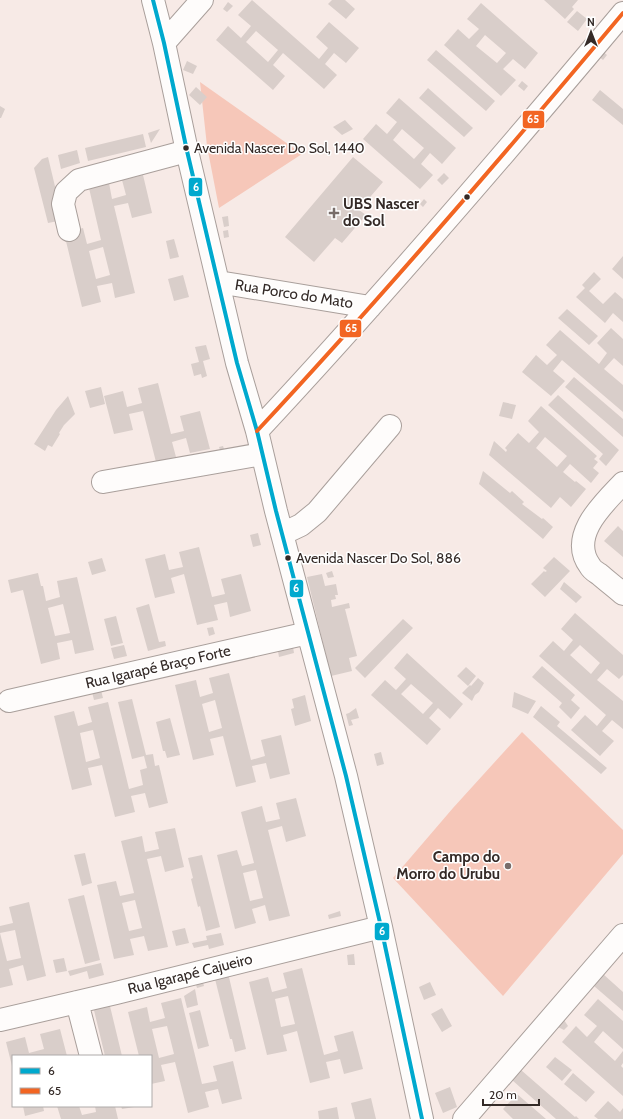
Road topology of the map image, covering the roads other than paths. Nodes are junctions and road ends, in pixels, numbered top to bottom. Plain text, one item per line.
1 (153, 0) edge
2 (202, 0) edge
3 (623, 13) edge
4 (164, 43) junction
5 (187, 151) junction
6 (69, 230) dead end
7 (218, 282) junction
8 (370, 307) junction
9 (390, 426) dead end
10 (257, 431) junction
11 (262, 454) junction
12 (103, 482) dead end
13 (623, 483) edge
14 (282, 534) junction
15 (623, 594) edge
16 (308, 632) junction
17 (9, 701) dead end
18 (381, 927) junction
19 (623, 935) edge
20 (76, 1002) junction
21 (0, 1020) edge
22 (91, 1055) edge
23 (422, 1119) edge
24 (464, 1119) edge

1 - 4 street
2 - 4 street
3 - 8 street
4 - 5 street
5 - 6 street
5 - 7 street
7 - 8 street, Rua Porco do Mato
7 - 10 street
8 - 10 street
9 - 14 street
10 - 11 street
11 - 12 street
11 - 14 street
13 - 15 street
14 - 16 street
16 - 17 street, Rua Igarapé Braço Forte
16 - 18 street
18 - 20 street, Rua Igarapé Cajueiro
18 - 23 street
19 - 24 street
20 - 21 street, Rua Igarapé Cajueiro
20 - 22 street

